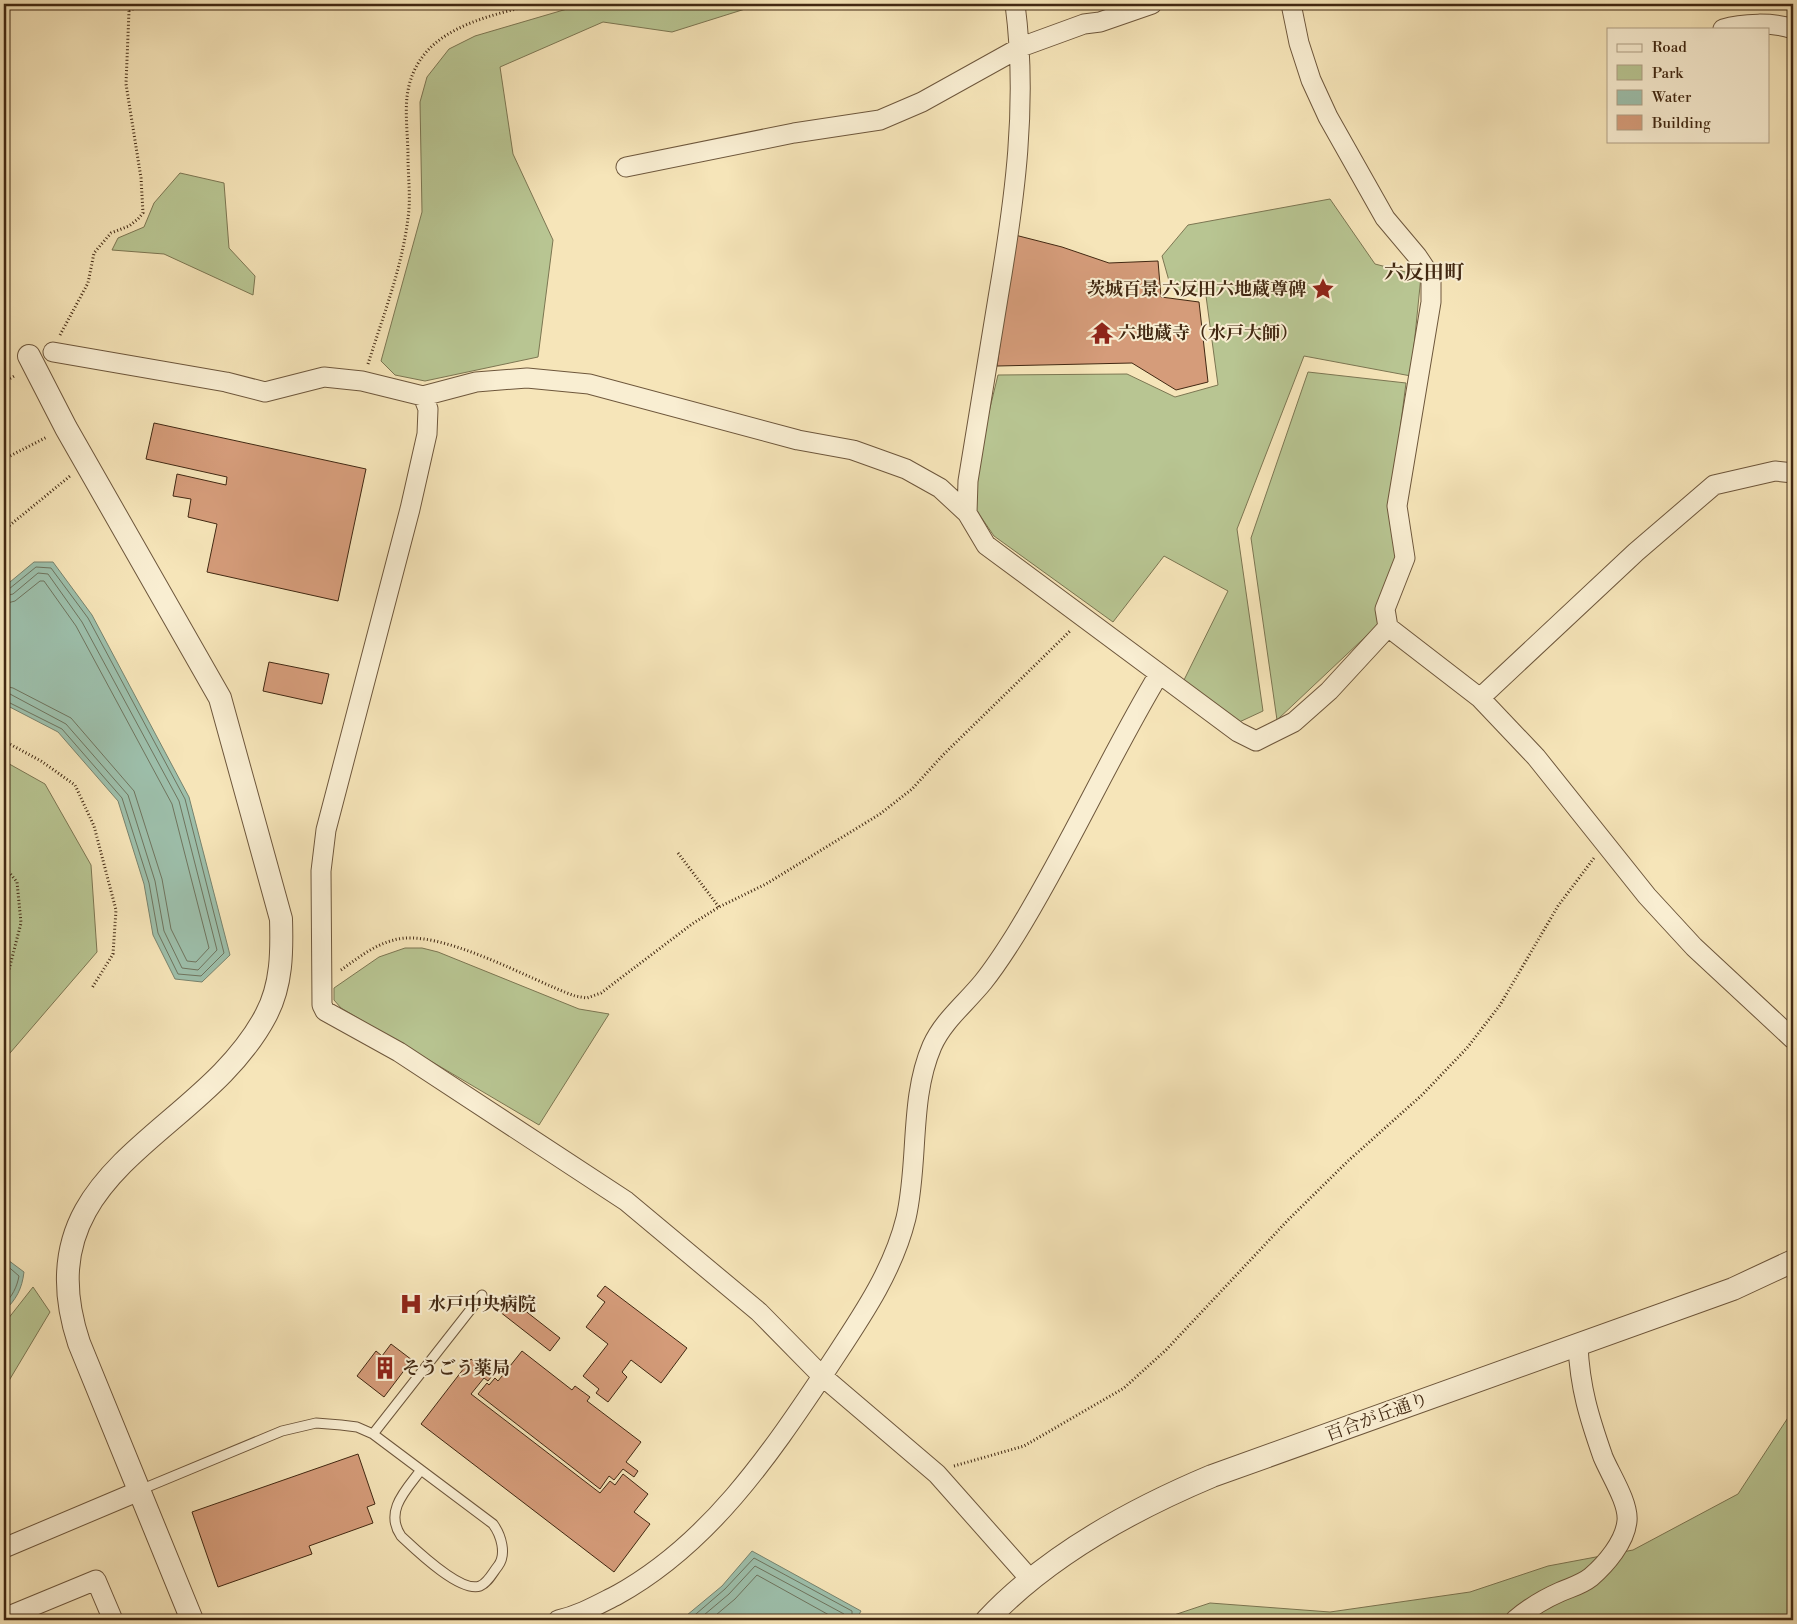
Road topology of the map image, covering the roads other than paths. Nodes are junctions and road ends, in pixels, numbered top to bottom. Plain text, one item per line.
1 (1016, 4) edge
2 (1152, 4) edge
3 (1291, 4) edge
4 (1725, 28) edge
5 (1793, 29) edge
6 (1021, 47) junction
7 (626, 167) dead end
8 (52, 352) road end
9 (29, 356) dead end
10 (423, 396) junction
11 (1793, 473) edge
12 (967, 513) junction
13 (1388, 627) junction
14 (1158, 674) junction
15 (1480, 698) junction
16 (1793, 1039) edge
17 (1793, 1261) edge
18 (482, 1296) dead end
19 (1578, 1346) junction
20 (822, 1376) junction
21 (373, 1434) junction
22 (422, 1470) junction
23 (139, 1491) junction
24 (4, 1548) edge
25 (1031, 1580) junction
26 (4, 1618) edge
27 (113, 1620) edge
28 (192, 1620) edge
29 (558, 1620) edge
30 (987, 1620) edge
31 (1515, 1620) edge

1 - 6 street
2 - 6 street
3 - 13 street
4 - 5 street
6 - 7 street
6 - 12 street
8 - 10 street
9 - 23 street
10 - 12 street
10 - 20 street
11 - 15 street
12 - 14 street
13 - 14 street
13 - 15 street
14 - 20 street
15 - 16 street
17 - 19 street, 百合が丘通り
18 - 21 lane
19 - 25 street, 百合が丘通り
19 - 31 street
20 - 25 street
20 - 29 street
21 - 22 lane
21 - 23 lane
22 - 22 lane
23 - 24 street
23 - 28 street
25 - 30 street, 百合が丘通り
26 - 27 street

